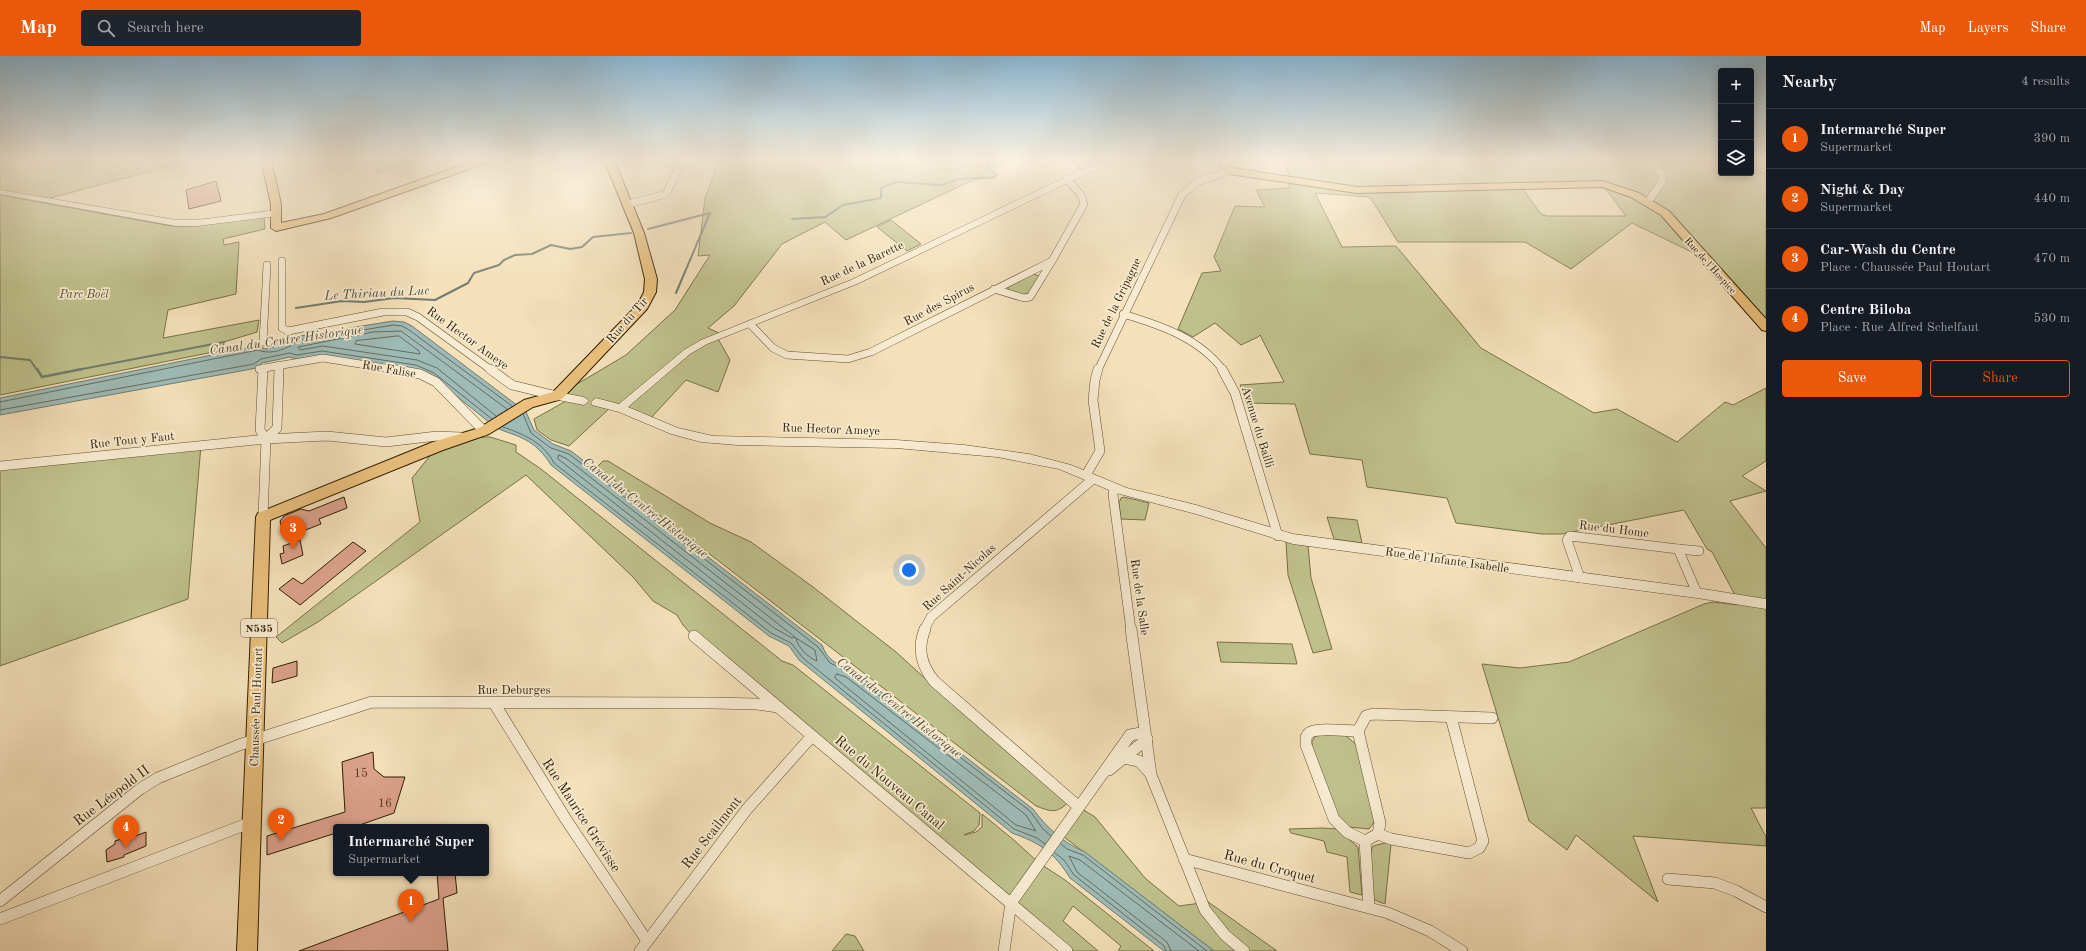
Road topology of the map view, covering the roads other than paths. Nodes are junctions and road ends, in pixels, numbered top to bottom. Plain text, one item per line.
1 (55, 202) edge
2 (275, 202) edge
3 (367, 202) edge
4 (636, 202) edge
5 (1020, 202) edge
6 (1083, 202) edge
7 (1179, 202) edge
8 (1648, 202) edge
9 (628, 204) joint
10 (277, 213) junction
11 (1052, 261) junction
12 (282, 262) dead end
13 (267, 265) dead end
14 (994, 289) junction
15 (1123, 314) junction
16 (750, 324) junction
17 (1766, 327) edge
18 (262, 342) dead end
19 (279, 365) junction
20 (557, 396) junction
21 (584, 401) dead end
22 (596, 402) dead end
23 (621, 408) junction
24 (484, 430) junction
25 (467, 437) junction
26 (266, 439) junction
27 (0, 466) edge
28 (1090, 477) junction
29 (1114, 488) junction
30 (263, 517) junction
31 (1278, 536) junction
32 (1678, 548) junction
33 (1699, 551) dead end
34 (1580, 578) junction
35 (1697, 593) junction
36 (1766, 604) edge
37 (694, 636) dead end
38 (494, 703) junction
39 (778, 707) junction
40 (1142, 710) junction
41 (1452, 717) junction
42 (1492, 718) dead end
43 (1358, 731) junction
44 (1130, 735) junction
45 (812, 736) junction
46 (255, 740) junction
47 (1147, 740) junction
48 (1124, 758) junction
49 (1103, 774) junction
50 (1151, 774) junction
51 (1079, 807) junction
52 (252, 822) junction
53 (1378, 834) junction
54 (1365, 841) junction
55 (1184, 859) junction
56 (1668, 879) dead end
57 (0, 901) edge
58 (1011, 903) junction
59 (1368, 907) junction
60 (1766, 907) edge
61 (0, 919) edge
62 (643, 946) edge
63 (247, 951) edge
64 (1004, 951) edge
65 (1067, 951) edge
66 (1244, 951) edge
67 (1462, 951) edge

1 - 10 street
2 - 10 main road
3 - 10 main road
4 - 9 street
5 - 16 street, Rue de la Barette
6 - 11 street
7 - 15 street, Rue de la Gripagne
8 - 17 main road, Rue de l'Hospice
9 - 20 main road, Rue du Tir
11 - 14 street, Rue des Spirus
11 - 14 street
12 - 20 street, Rue Hector Ameye
13 - 18 street
14 - 16 street, Rue des Spirus
15 - 28 street, Rue de la Gripagne
15 - 31 street, Avenue du Bailli
16 - 23 street, Rue de la Barette
19 - 24 street, Rue Falise
19 - 26 street
19 - 26 street, Chaussée Paul Houtart
20 - 21 street, Rue Hector Ameye
20 - 24 main road
22 - 23 street, Rue Hector Ameye
23 - 28 street, Rue Hector Ameye
24 - 25 main road
25 - 26 street
25 - 30 main road
26 - 27 street, Rue Tout y Faut
26 - 30 street, Chaussée Paul Houtart / N535
28 - 29 street, Rue de l'Infante Isabelle
28 - 51 street, Rue Saint-Nicolas
29 - 31 street, Rue de l'Infante Isabelle
29 - 40 street, Rue de la Salle
30 - 46 main road, Chaussée Paul Houtart / N535
31 - 34 street, Rue de l'Infante Isabelle
32 - 33 street, Rue du Home
32 - 34 street, Rue du Home
32 - 35 street
34 - 35 street, Rue de l'Infante Isabelle
35 - 36 street, Rue de l'Infante Isabelle
37 - 39 street, Rue du Nouveau Canal
38 - 39 street, Rue Deburges
38 - 46 street, Rue Deburges
38 - 62 street, Rue Maurice Grévisse
39 - 45 street, Rue du Nouveau Canal
40 - 44 street, Rue de la Salle
40 - 47 street, Rue de la Salle
41 - 42 street
41 - 43 street
41 - 53 street
43 - 53 street
43 - 54 street
44 - 47 street
44 - 49 street, Rue de la Salle
45 - 58 street, Rue du Nouveau Canal
45 - 62 street, Rue Scailmont
46 - 52 main road, Chaussée Paul Houtart / N535
46 - 57 street, Rue Léopold II
47 - 48 street, Rue de la Salle
47 - 50 street
48 - 49 street, Rue de la Salle
48 - 50 street
49 - 51 street, Rue de la Salle
50 - 55 street
51 - 58 street, Rue de la Salle
52 - 61 street
52 - 63 main road, Chaussée Paul Houtart / N535
53 - 54 street
54 - 59 street
55 - 59 street, Rue du Croquet
55 - 66 street
56 - 60 street
58 - 64 street
58 - 65 street, Rue du Nouveau Canal
59 - 67 street, Rue du Croquet

